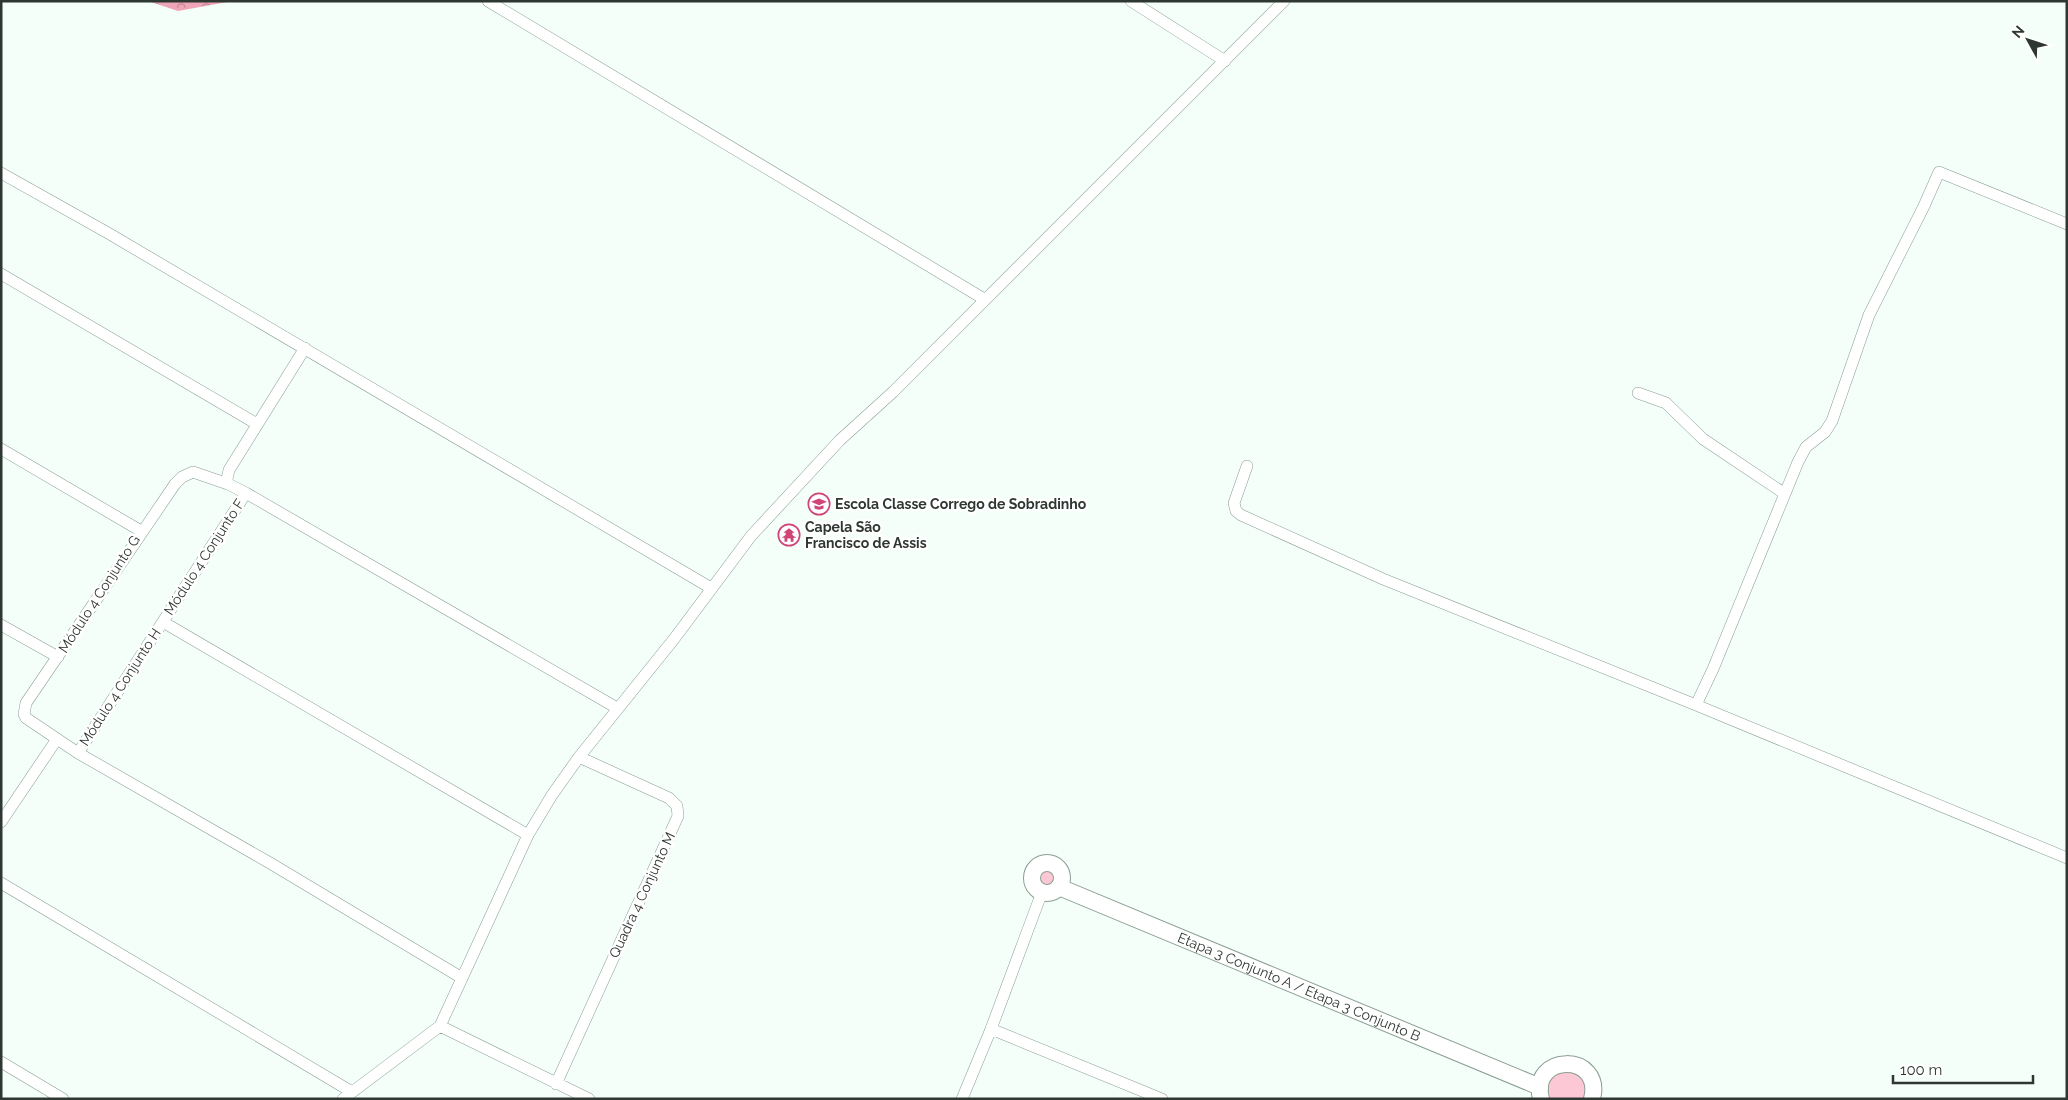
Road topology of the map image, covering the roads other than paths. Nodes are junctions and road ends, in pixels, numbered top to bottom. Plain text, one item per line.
1 (488, 1) edge
2 (1132, 1) edge
3 (1284, 1) edge
4 (1225, 61) junction
5 (1, 173) edge
6 (2067, 224) edge
7 (1, 274) edge
8 (984, 299) junction
9 (305, 348) junction
10 (1638, 393) dead end
11 (258, 424) junction
12 (1, 449) edge
13 (1247, 466) dead end
14 (228, 484) junction
15 (246, 492) junction
16 (1785, 494) junction
17 (141, 531) junction
18 (711, 588) junction
19 (162, 622) junction
20 (1, 625) edge
21 (58, 657) junction
22 (1696, 704) junction
23 (617, 708) junction
24 (57, 739) junction
25 (78, 753) junction
26 (579, 757) junction
27 (6, 807) edge
28 (1, 822) edge
29 (528, 835) junction
30 (2067, 858) edge
31 (1, 883) edge
32 (1058, 887) junction
33 (1042, 892) junction
34 (462, 978) junction
35 (440, 1026) junction
36 (992, 1029) junction
37 (1, 1062) edge
38 (556, 1084) junction
39 (1540, 1093) edge
40 (347, 1096) edge
41 (574, 1096) edge
42 (63, 1099) edge
43 (589, 1099) edge
44 (962, 1099) edge
45 (1162, 1099) edge
46 (1592, 1099) edge

1 - 8 street
2 - 4 street
3 - 4 street
4 - 8 street
5 - 9 street
6 - 16 street
7 - 11 street
8 - 18 street
9 - 11 street
9 - 18 street
10 - 16 street
11 - 14 street
12 - 17 street
13 - 22 street
14 - 15 street
14 - 17 street, Módulo 4 Conjunto G
15 - 19 street, Módulo 4 Conjunto F
15 - 23 street
16 - 22 street
17 - 21 street, Módulo 4 Conjunto G
18 - 23 street
19 - 25 street, Módulo 4 Conjunto H
19 - 29 street
20 - 21 street
21 - 24 street, Módulo 4 Conjunto G
22 - 30 street
23 - 26 street
24 - 25 street
24 - 27 street
25 - 34 street
26 - 29 street
26 - 38 street, Quadra 4 Conjunto M
27 - 28 street
29 - 34 street
31 - 40 street
32 - 33 street
32 - 33 street
32 - 39 street, Etapa 3 Conjunto A / Etapa 3 Conjunto B
33 - 36 street
34 - 35 street
35 - 38 street
35 - 40 street
36 - 44 street
36 - 45 street
37 - 42 street
38 - 41 street
39 - 46 street
41 - 43 street

